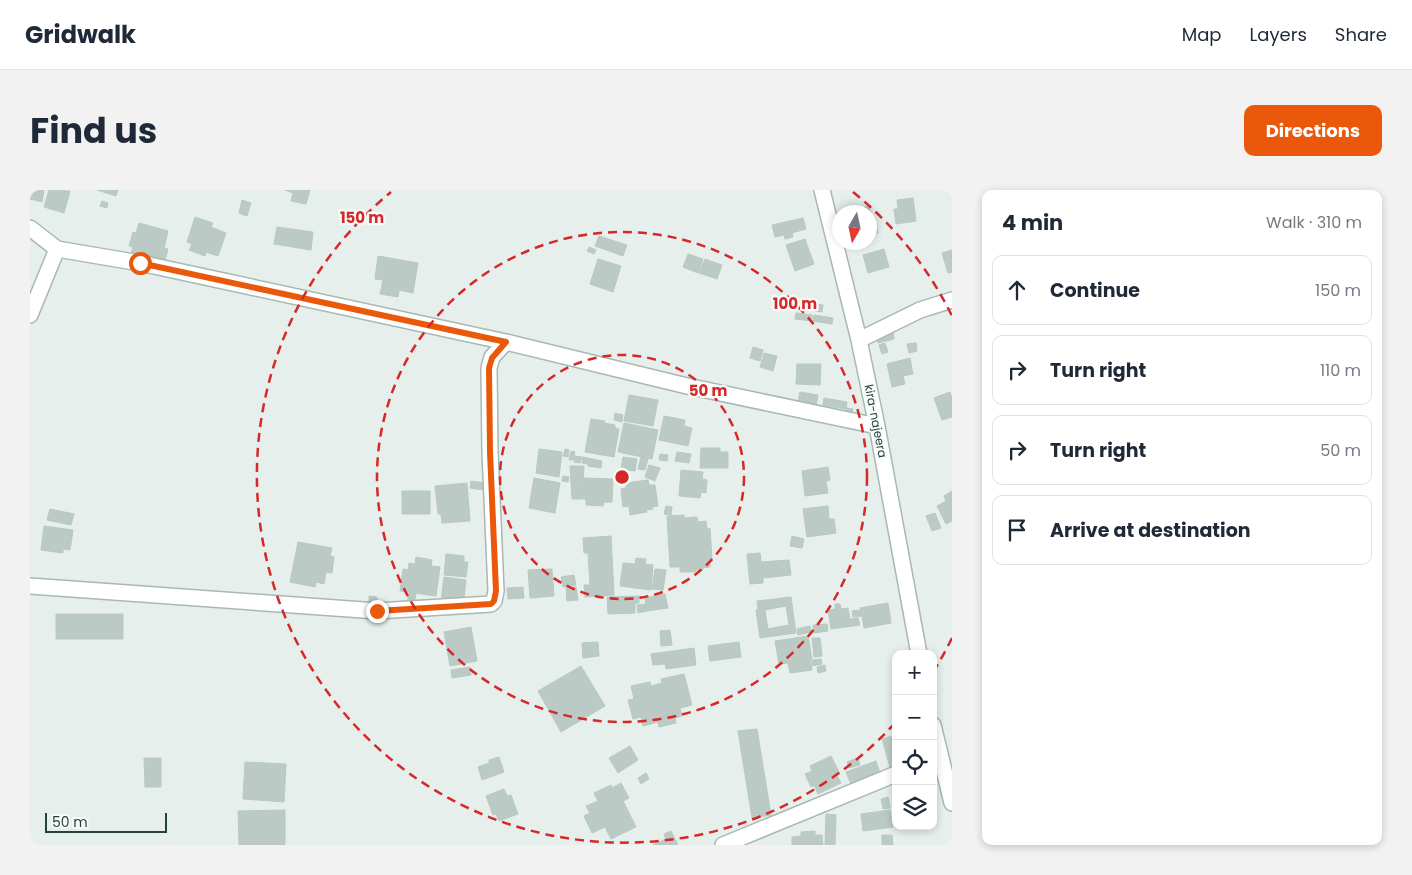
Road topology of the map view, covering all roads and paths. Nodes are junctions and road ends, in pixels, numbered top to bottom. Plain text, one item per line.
1 (822, 190) edge
2 (30, 228) edge
3 (57, 249) junction
4 (952, 300) edge
5 (30, 315) edge
6 (859, 340) junction
7 (506, 342) junction
8 (877, 426) junction
9 (30, 586) edge
10 (918, 650) edge
11 (937, 761) edge
12 (892, 776) edge
13 (952, 803) edge
14 (723, 845) edge

1 - 6 street, kira-najeera
2 - 3 street
3 - 5 street
3 - 7 street
4 - 6 street
6 - 8 street, kira-najeera
7 - 8 street
7 - 9 street
8 - 10 street, kira-najeera
11 - 13 street
12 - 14 street

